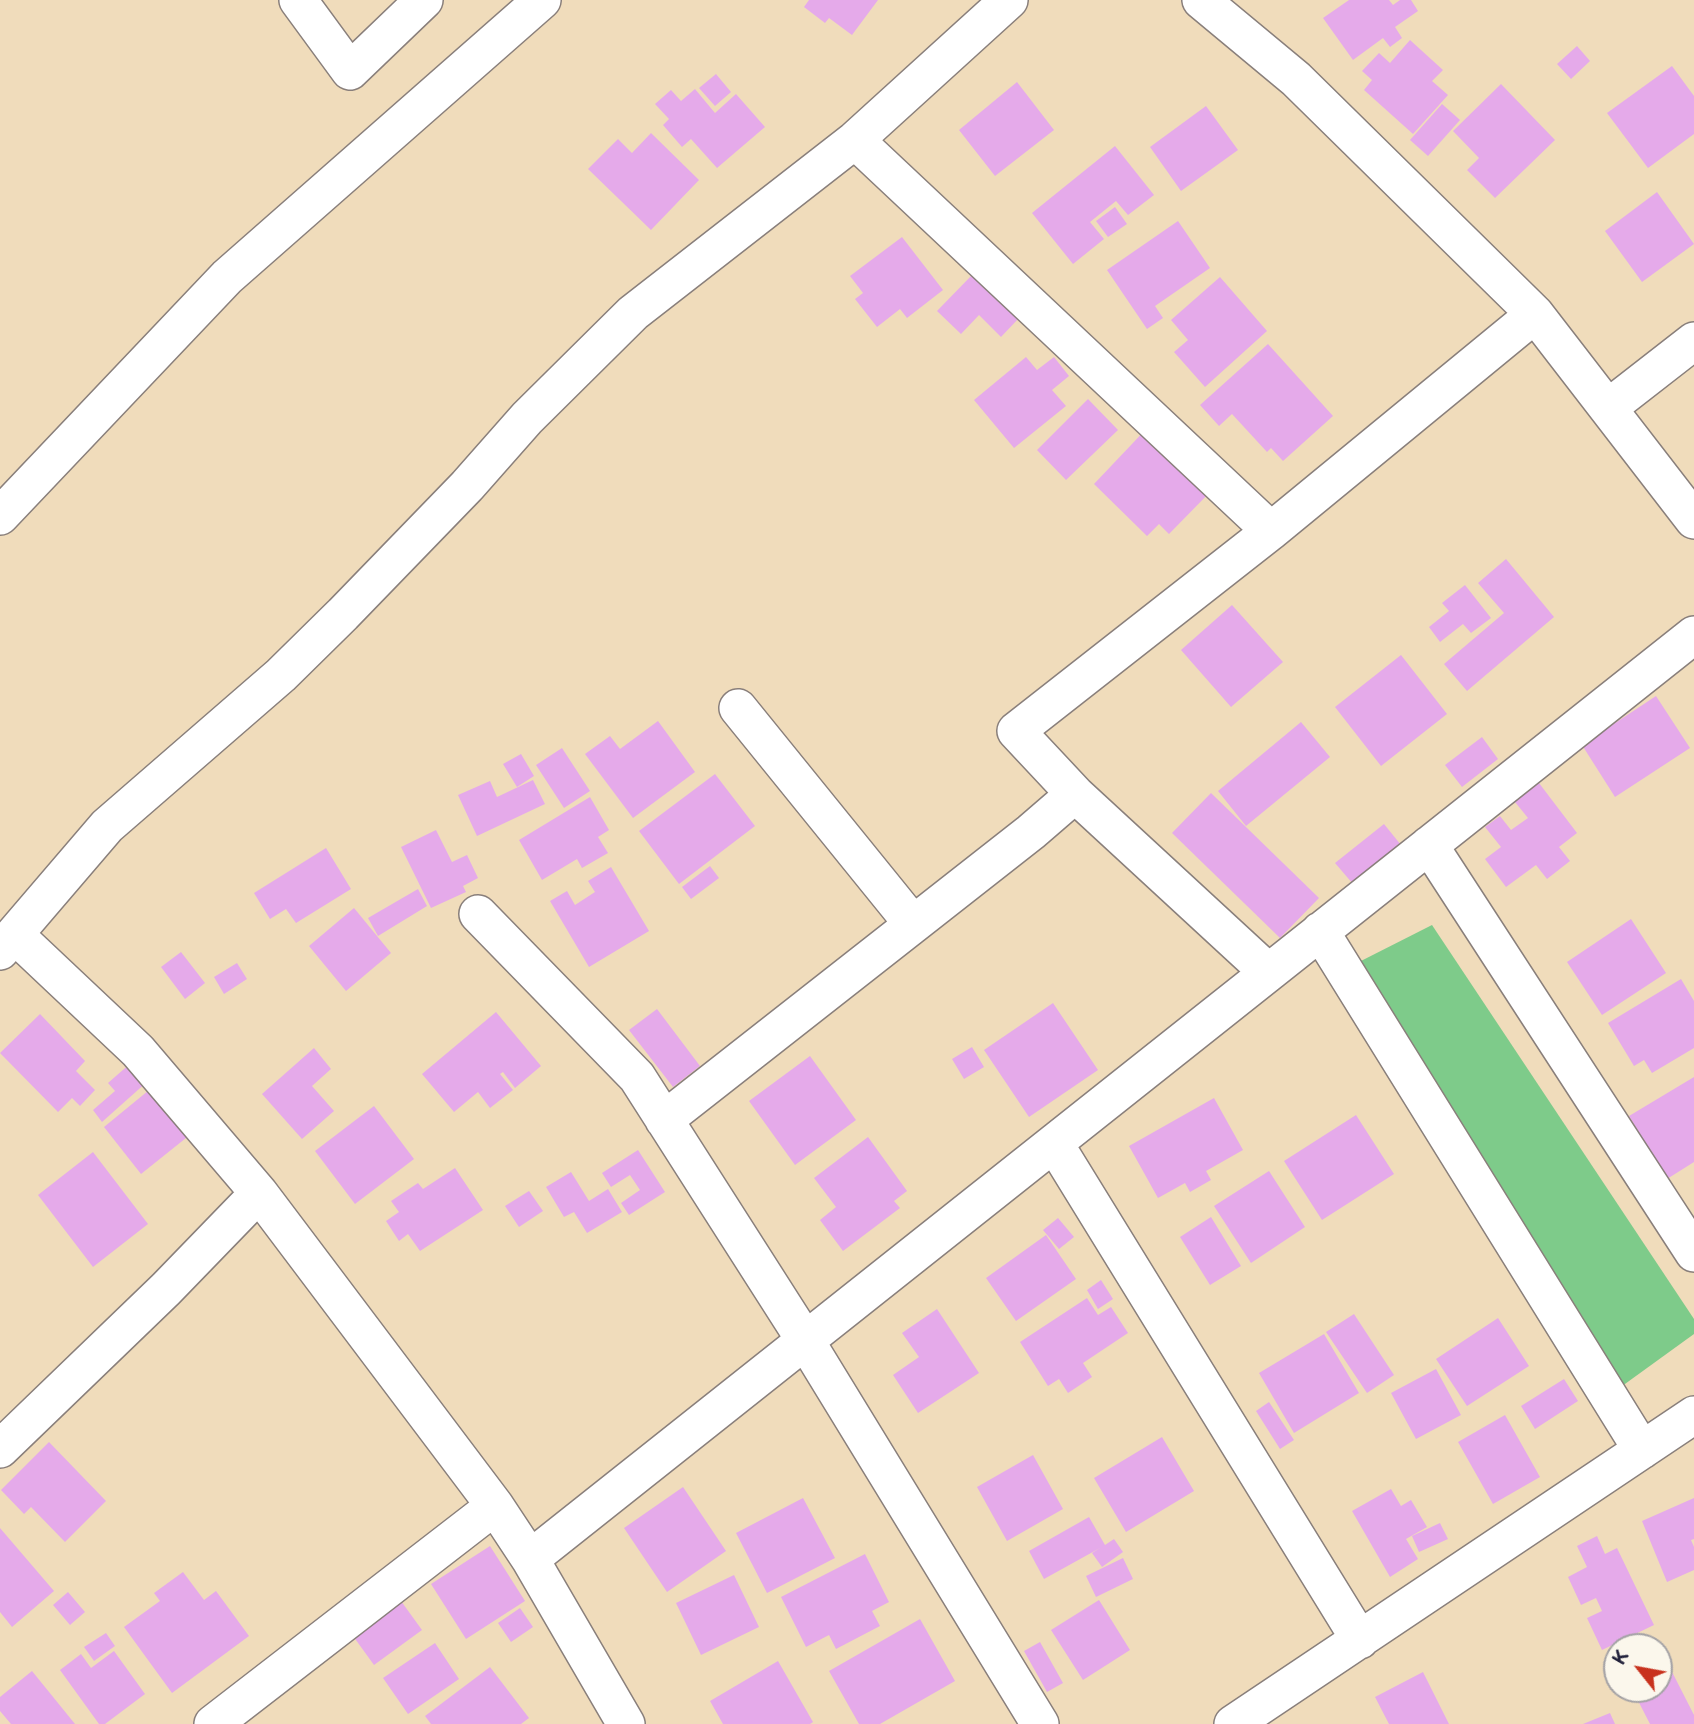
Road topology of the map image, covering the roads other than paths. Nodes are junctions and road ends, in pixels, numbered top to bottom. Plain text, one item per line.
1 (298, 0) edge
2 (424, 0) edge
3 (542, 0) edge
4 (1009, 0) edge
5 (1201, 0) edge
6 (855, 141) junction
7 (1535, 314) junction
8 (1694, 341) edge
9 (1608, 408) junction
10 (0, 516) edge
11 (1694, 520) edge
12 (1271, 531) junction
13 (1692, 643) edge
14 (738, 708) dead end
15 (1075, 794) junction
16 (1429, 845) junction
17 (478, 915) dead end
18 (913, 924) junction
19 (1320, 932) junction
20 (7, 943) edge
21 (1268, 972) junction
22 (664, 1120) junction
23 (1054, 1143) junction
24 (259, 1193) junction
25 (1694, 1253) edge
26 (806, 1340) junction
27 (1694, 1415) edge
28 (0, 1448) edge
29 (1642, 1450) junction
30 (495, 1506) junction
31 (530, 1559) junction
32 (1360, 1640) junction
33 (213, 1724) edge
34 (626, 1724) edge
35 (1040, 1724) edge
36 (1233, 1724) edge

1 - 2 street
3 - 10 street
4 - 6 street
5 - 7 street
6 - 12 street
6 - 20 street
7 - 9 street
7 - 12 street
8 - 9 street
9 - 11 street
12 - 15 street
13 - 16 street
14 - 18 street
15 - 18 street
15 - 21 street
16 - 19 street
16 - 25 street
17 - 22 street
18 - 22 street
19 - 21 street
19 - 29 street
20 - 24 street
21 - 23 street
22 - 26 street
23 - 26 street
23 - 32 street
24 - 28 street
24 - 30 street
26 - 31 street
26 - 35 street
27 - 29 street
29 - 32 street
30 - 31 street
30 - 33 street
31 - 34 street
32 - 36 street

